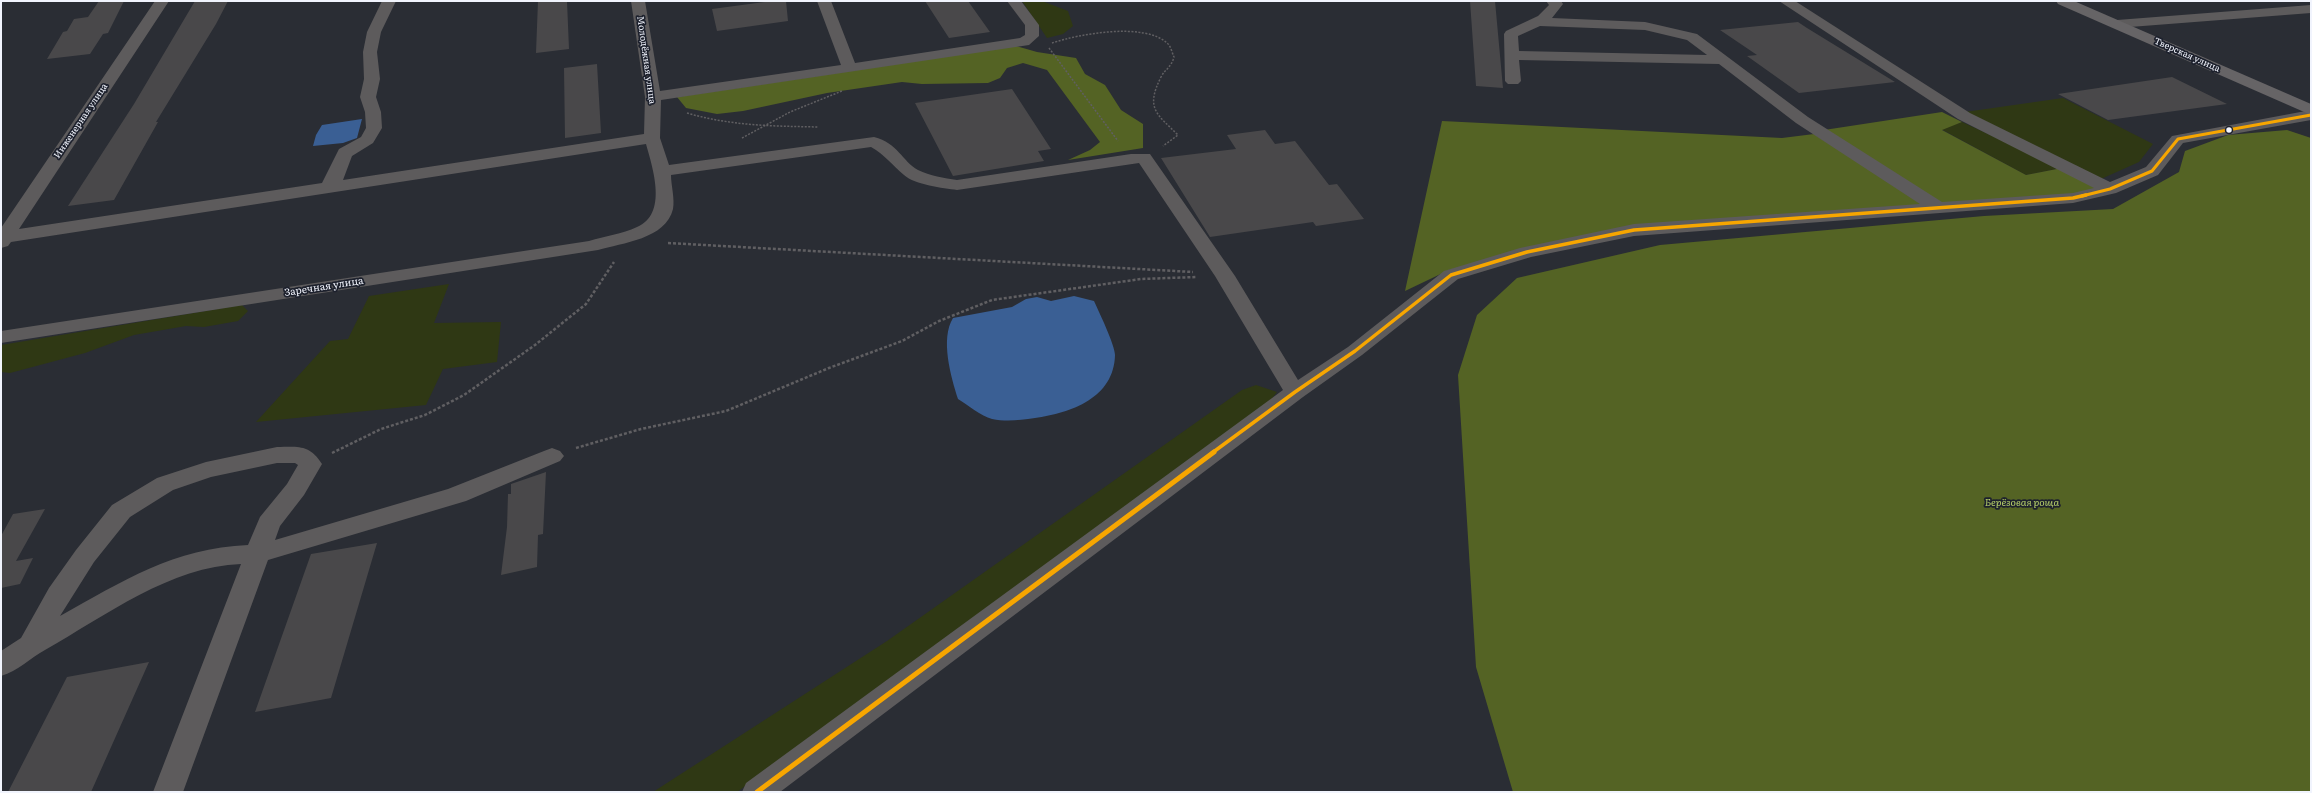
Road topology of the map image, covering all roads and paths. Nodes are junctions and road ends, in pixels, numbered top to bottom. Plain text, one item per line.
1 (162, 1) edge
2 (389, 1) edge
3 (638, 1) edge
4 (824, 1) edge
5 (1014, 1) edge
6 (1552, 1) edge
7 (1786, 1) edge
8 (2063, 1) edge
9 (2311, 10) edge
10 (1537, 22) junction
11 (2117, 24) junction
12 (1513, 55) junction
13 (1723, 60) junction
14 (850, 69) junction
15 (1513, 81) dead end
16 (843, 90) dead end
17 (670, 95) junction
18 (653, 97) junction
19 (2311, 110) edge
20 (2311, 115) edge
21 (763, 126) junction
22 (819, 128) dead end
23 (652, 138) junction
24 (736, 141) dead end
25 (1138, 159) junction
26 (662, 171) junction
27 (326, 189) junction
28 (2110, 189) junction
29 (1939, 208) junction
30 (638, 234) junction
31 (3, 239) edge
32 (668, 243) dead end
33 (1225, 276) junction
34 (1, 337) edge
35 (1295, 392) junction
36 (552, 456) joint
37 (310, 464) junction
38 (256, 554) junction
39 (31, 645) junction
40 (1, 664) edge
41 (168, 792) edge
42 (758, 792) edge

1 - 31 street, Инженерная улица
2 - 27 street
3 - 18 street, Молодёжная улица
4 - 14 street
5 - 14 street
6 - 10 street
7 - 28 street
8 - 11 main road, Тверская улица
9 - 11 street
10 - 12 street
10 - 13 street
11 - 19 main road, Тверская улица
12 - 13 street
12 - 15 street
13 - 29 street
14 - 17 street
16 - 21 path
17 - 18 street
17 - 21 path
18 - 23 street, Молодёжная улица
20 - 28 street
21 - 22 path
21 - 24 path
23 - 26 street, Молодёжная улица
23 - 27 street
25 - 25 path
25 - 26 street
25 - 33 street
26 - 30 street, Молодёжная улица
27 - 31 street
28 - 29 street
29 - 35 street
30 - 34 street, Заречная улица
30 - 37 path
32 - 33 path
33 - 35 street
33 - 36 path
35 - 42 street
36 - 38 street
37 - 38 street
37 - 39 street
38 - 39 street
38 - 41 street
39 - 40 street

